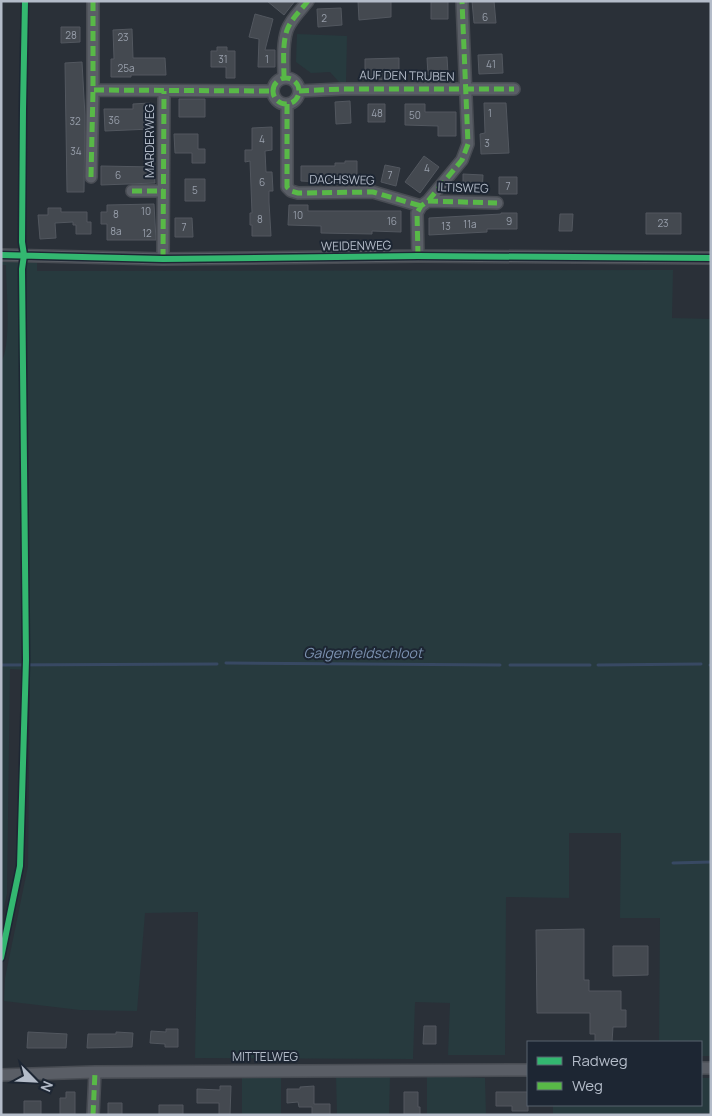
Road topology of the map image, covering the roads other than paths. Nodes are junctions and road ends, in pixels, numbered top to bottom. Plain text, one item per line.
1 (93, 1) edge
2 (308, 1) edge
3 (462, 1) edge
4 (284, 78) junction
5 (514, 89) dead end
6 (93, 90) junction
7 (465, 90) junction
8 (164, 91) junction
9 (273, 91) junction
10 (299, 91) junction
11 (287, 104) junction
12 (91, 177) dead end
13 (132, 191) dead end
14 (164, 191) junction
15 (424, 203) junction
16 (497, 203) dead end
17 (1, 255) edge
18 (418, 256) junction
19 (711, 258) edge
20 (163, 259) junction
21 (527, 1070) edge
22 (95, 1072) junction
23 (1, 1075) edge
24 (93, 1115) edge

1 - 6 street
2 - 4 street
3 - 7 street, ILTISWEG
4 - 9 street
4 - 10 street
5 - 7 street, AUF DEN TRUBEN
6 - 8 street
6 - 12 street
7 - 10 street, AUF DEN TRUBEN
7 - 15 street, ILTISWEG
8 - 9 street
8 - 14 street, MARDERWEG
9 - 11 street
10 - 11 street
11 - 15 street, DACHSWEG
13 - 14 street, MARDERWEG
14 - 20 street, MARDERWEG
15 - 16 street, ILTISWEG
15 - 18 street
17 - 20 street, WEIDENWEG
18 - 19 street, WEIDENWEG
18 - 20 street, WEIDENWEG
21 - 22 street, MITTELWEG
22 - 23 street, MITTELWEG
22 - 24 street

